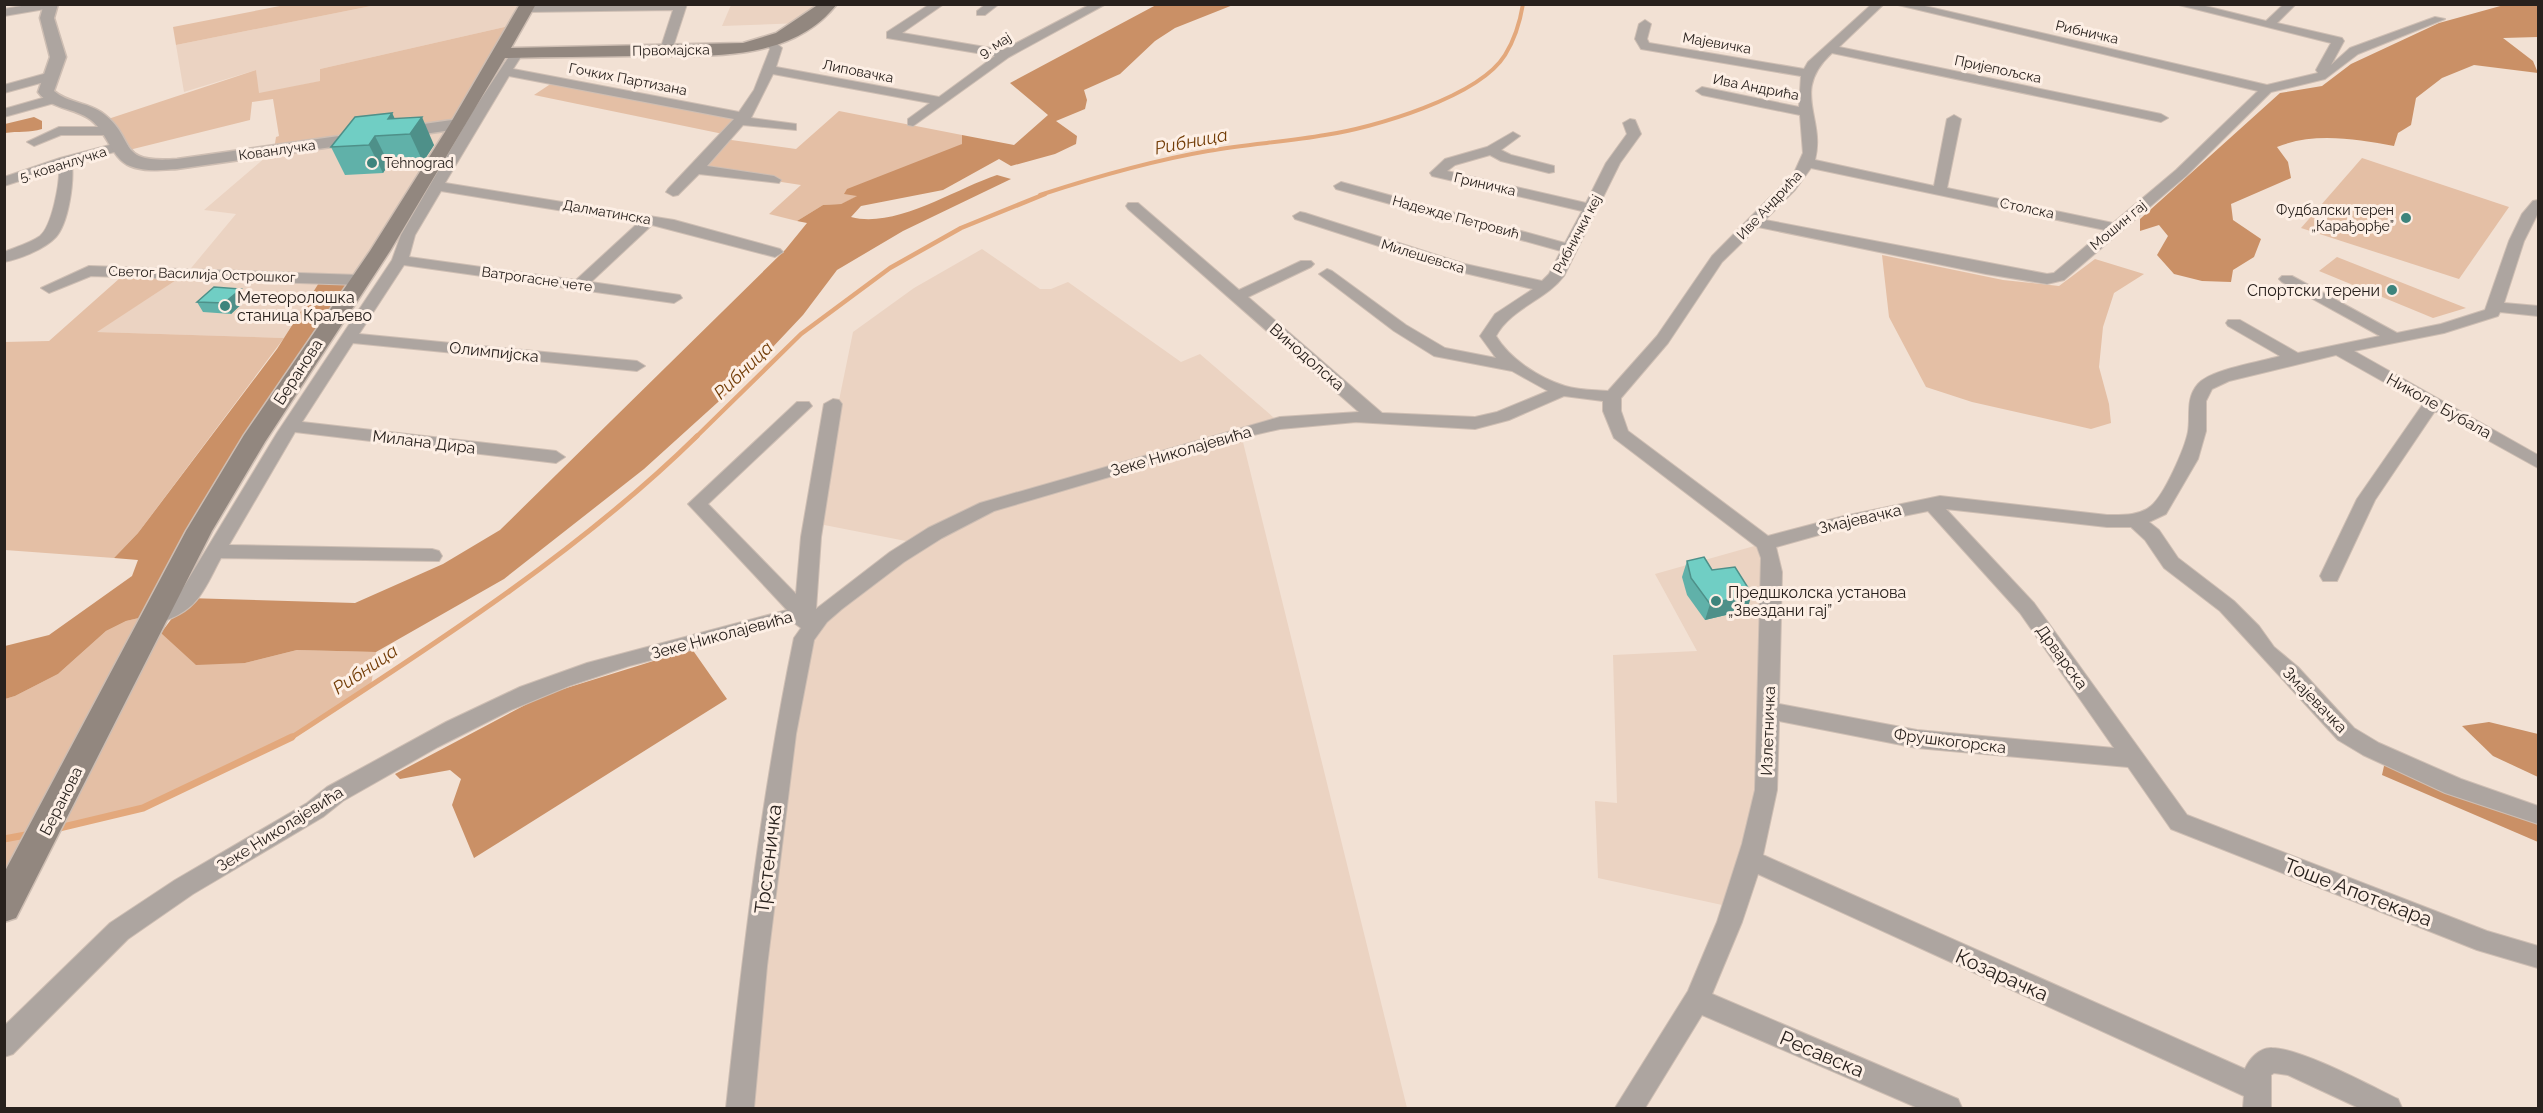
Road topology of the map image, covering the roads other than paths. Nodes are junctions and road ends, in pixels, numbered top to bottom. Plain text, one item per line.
1 (829, 4) edge
2 (939, 4) edge
3 (994, 4) edge
4 (1101, 4) edge
5 (1879, 4) edge
6 (1899, 4) edge
7 (2180, 4) edge
8 (2291, 4) edge
9 (51, 5) edge
10 (680, 5) edge
11 (527, 7) edge
12 (4, 13) edge
13 (981, 13) dead end
14 (2439, 19) dead end
15 (1645, 24) dead end
16 (2269, 24) junction
17 (771, 43) junction
18 (1829, 49) junction
19 (666, 50) junction
20 (510, 52) junction
21 (1005, 54) junction
22 (771, 70) junction
23 (505, 71) junction
24 (1807, 73) junction
25 (51, 76) junction
26 (2321, 76) junction
27 (2267, 88) junction
28 (4, 89) edge
29 (1702, 91) dead end
30 (53, 99) junction
31 (940, 101) junction
32 (1804, 112) junction
33 (4, 113) edge
34 (2161, 118) dead end
35 (743, 119) junction
36 (1954, 119) dead end
37 (913, 122) dead end
38 (1630, 123) dead end
39 (459, 124) junction
40 (791, 127) dead end
41 (111, 131) junction
42 (1513, 136) dead end
43 (34, 142) dead end
44 (121, 146) junction
45 (1492, 150) junction
46 (64, 161) junction
47 (1808, 163) junction
48 (696, 169) junction
49 (1549, 169) dead end
50 (774, 180) dead end
51 (4, 182) edge
52 (436, 186) junction
53 (1341, 186) dead end
54 (1940, 190) junction
55 (673, 192) dead end
56 (2538, 204) edge
57 (1134, 206) dead end
58 (1592, 209) junction
59 (1300, 216) dead end
60 (649, 220) junction
61 (1754, 222) junction
62 (2114, 228) junction
63 (1571, 249) junction
64 (775, 252) dead end
65 (394, 253) junction
66 (4, 258) edge
67 (1306, 264) dead end
68 (1327, 274) dead end
69 (2287, 279) dead end
70 (359, 280) junction
71 (580, 284) junction
72 (1547, 287) junction
73 (49, 288) dead end
74 (1238, 296) junction
75 (674, 298) dead end
76 (2495, 307) junction
77 (2538, 311) edge
78 (2234, 323) dead end
79 (351, 338) junction
80 (2395, 338) junction
81 (2340, 350) junction
82 (2295, 358) junction
83 (638, 366) dead end
84 (1519, 368) junction
85 (1562, 391) junction
86 (1612, 397) junction
87 (2432, 403) junction
88 (833, 404) dead end
89 (803, 406) dead end
90 (1376, 417) junction
91 (291, 426) junction
92 (556, 457) dead end
93 (2538, 462) edge
94 (1933, 502) junction
95 (2135, 521) junction
96 (1765, 543) junction
97 (215, 551) junction
98 (432, 556) dead end
99 (2330, 576) dead end
100 (811, 615) junction
101 (155, 617) junction
102 (1769, 711) junction
103 (2133, 759) junction
104 (2538, 815) edge
105 (2179, 822) joint
106 (1750, 860) junction
107 (10, 898) edge
108 (2538, 957) edge
109 (1696, 1000) junction
110 (4, 1045) edge
111 (2256, 1098) edge
112 (740, 1108) edge
113 (1629, 1108) edge
114 (1948, 1108) edge
115 (2388, 1108) edge

1 - 17 main road, Првомајска
2 - 21 street
3 - 13 street
4 - 21 street, 9. мај
5 - 18 street
6 - 27 street, Рибничка
7 - 16 street
8 - 16 street
9 - 12 street
9 - 25 street
10 - 11 street, Беранова
10 - 19 street
11 - 20 main road, Беранова
14 - 26 street
15 - 24 street, Мајевичка
16 - 26 street
17 - 19 main road, Првомајска
17 - 22 street
18 - 24 street
18 - 34 street, Пријепољска
19 - 20 main road, Првомајска
20 - 23 street, Беранова
20 - 39 main road, Беранова
21 - 31 street, 9. мај
22 - 31 street, Липовачка
22 - 35 street
23 - 35 street, Гочких Партизана
23 - 52 street, Беранова
24 - 32 street, Иве Андрића
25 - 28 street
25 - 30 street
26 - 27 street
27 - 62 street, Мошин гај
29 - 32 street, Ива Андрића
30 - 33 street
30 - 41 street, Кованлучка
31 - 37 street, 9. мај
32 - 47 street, Иве Андрића
35 - 40 street, Гочких Партизана
35 - 48 street
36 - 54 street
38 - 58 street, Рибнички кеј
39 - 44 street, Кованлучка
39 - 65 main road, Беранова
41 - 43 street
41 - 44 street, Кованлучка
42 - 45 street, Гриничка
44 - 46 street, 5. кованлучка
45 - 49 street, Гриничка
45 - 58 street, Гриничка
46 - 51 street, 5. кованлучка
46 - 66 street
47 - 54 street, Столска
47 - 61 street, Иве Андрића
48 - 50 street
48 - 55 street
52 - 60 street, Далматинска
52 - 65 street, Беранова
53 - 63 street, Надежде Петровић
54 - 62 street, Столска
56 - 76 street
57 - 74 street, Винодолска
58 - 63 street, Рибнички кеј
59 - 72 street, Милешевска
60 - 64 street, Далматинска
60 - 71 street
61 - 62 street, Мошин гај
61 - 86 street, Иве Андрића
63 - 72 street, Рибнички кеј
65 - 70 main road, Беранова
65 - 71 street, Ватрогасне чете
65 - 79 street, Беранова
67 - 74 street
68 - 84 street
69 - 80 street
70 - 73 street, Светог Василија Острошког
70 - 101 main road, Беранова
71 - 75 street, Ватрогасне чете
72 - 84 street, Рибнички кеј
74 - 90 street, Винодолска
76 - 77 street
76 - 80 street, Змајевачка
78 - 82 street
79 - 83 street, Олимпијска
79 - 91 street, Беранова
80 - 81 street, Змајевачка
81 - 82 street, Змајевачка
81 - 87 street, Николе Бубала
82 - 95 street, Змајевачка
84 - 85 street, Рибнички кеј
85 - 86 street, Зеке Николајевића
85 - 90 street, Зеке Николајевића
86 - 96 street
87 - 93 street, Николе Бубала
87 - 99 street
88 - 100 street
89 - 100 street
90 - 100 street, Зеке Николајевића
91 - 92 street, Милана Дира
91 - 97 street, Беранова
94 - 95 street, Змајевачка
94 - 96 street, Змајевачка
94 - 103 street, Дрварска
95 - 104 street, Змајевачка
96 - 102 street, Излетничка
97 - 98 street
97 - 101 street, Беранова
100 - 110 street, Зеке Николајевића
100 - 112 street, Трстеничка
101 - 107 main road, Беранова
102 - 103 street, Фрушкогорска
102 - 106 street, Излетничка
103 - 105 street, Дрварска
105 - 108 street, Тоше Апотекара
106 - 109 street, Излетничка
106 - 111 street, Козарачка
109 - 113 street, Излетничка
109 - 114 street, Ресавска
111 - 115 street

